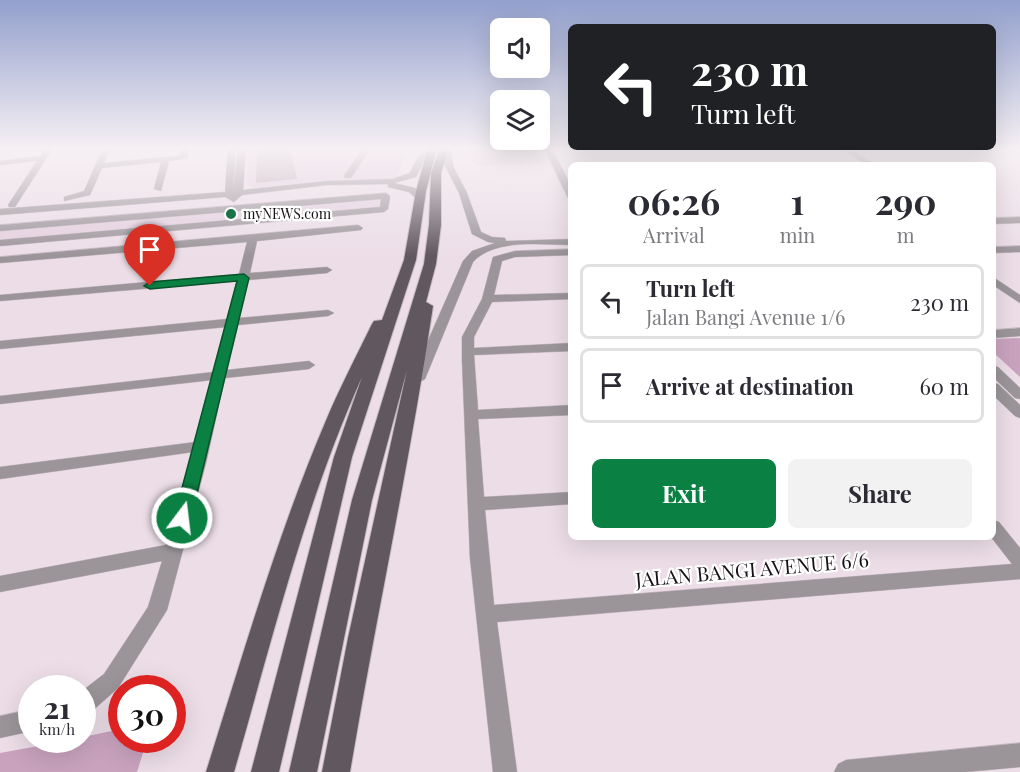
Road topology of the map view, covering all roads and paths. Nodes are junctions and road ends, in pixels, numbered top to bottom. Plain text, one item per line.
1 (26, 184) edge
2 (91, 184) edge
3 (159, 184) edge
4 (233, 184) edge
5 (236, 184) edge
6 (323, 184) edge
7 (371, 184) edge
8 (371, 184) edge
9 (424, 184) edge
10 (436, 184) edge
11 (458, 184) edge
12 (158, 189) dead end
13 (234, 198) junction
14 (420, 199) junction
15 (12, 205) junction
16 (0, 207) edge
17 (0, 214) edge
18 (1020, 220) edge
19 (996, 221) edge
20 (1020, 225) edge
21 (996, 226) edge
22 (0, 228) edge
23 (358, 228) dead end
24 (568, 237) edge
25 (253, 240) junction
26 (568, 242) edge
27 (0, 243) edge
28 (1020, 249) edge
29 (996, 250) edge
30 (568, 252) edge
31 (0, 260) edge
32 (420, 262) junction
33 (327, 270) dead end
34 (244, 278) junction
35 (996, 282) edge
36 (568, 296) edge
37 (1017, 297) edge
38 (0, 298) edge
39 (488, 299) junction
40 (328, 313) dead end
41 (233, 321) junction
42 (996, 325) edge
43 (1020, 325) edge
44 (1020, 332) edge
45 (996, 334) edge
46 (0, 345) edge
47 (568, 346) edge
48 (468, 352) junction
49 (309, 366) dead end
50 (996, 373) edge
51 (220, 375) junction
52 (996, 390) edge
53 (1020, 395) edge
54 (0, 400) edge
55 (410, 403) junction
56 (568, 410) edge
57 (1020, 413) edge
58 (470, 415) junction
59 (202, 446) junction
60 (0, 473) edge
61 (568, 498) edge
62 (476, 504) junction
63 (996, 531) edge
64 (174, 551) junction
65 (1020, 561) edge
66 (1020, 571) edge
67 (0, 584) edge
68 (487, 614) junction
69 (96, 693) edge
70 (18, 723) edge
71 (0, 727) edge
72 (1020, 755) edge
73 (871, 771) edge
74 (220, 772) edge
75 (265, 772) edge
76 (303, 772) edge
77 (336, 772) edge
78 (505, 772) edge
79 (846, 772) edge

1 - 15 street
2 - 15 street
3 - 12 street
4 - 13 street
5 - 13 street
6 - 13 street
7 - 14 street
8 - 13 street
9 - 14 main road
10 - 32 main road
11 - 24 street
13 - 17 street
13 - 22 street
13 - 27 street
14 - 32 main road
15 - 16 street
18 - 19 street
20 - 21 street
23 - 25 street
25 - 31 street
25 - 34 street
26 - 55 street
28 - 29 street
30 - 39 street
32 - 55 main road
32 - 74 main road
32 - 75 main road
32 - 76 main road
33 - 34 street
34 - 38 street
34 - 41 street
35 - 37 street
36 - 39 street
39 - 48 street
40 - 41 street
41 - 46 street
41 - 51 street
42 - 43 street
44 - 45 street
47 - 48 street
48 - 58 street
49 - 51 street
50 - 53 street
51 - 54 street
51 - 59 street
52 - 57 street
55 - 77 main road
56 - 58 street
58 - 62 street
59 - 60 street
59 - 64 street
61 - 62 street
62 - 68 street
63 - 65 street
64 - 67 street
64 - 69 street
66 - 68 street, JALAN BANGI AVENUE 6/6
68 - 78 street
70 - 71 street
72 - 73 street
73 - 79 street

